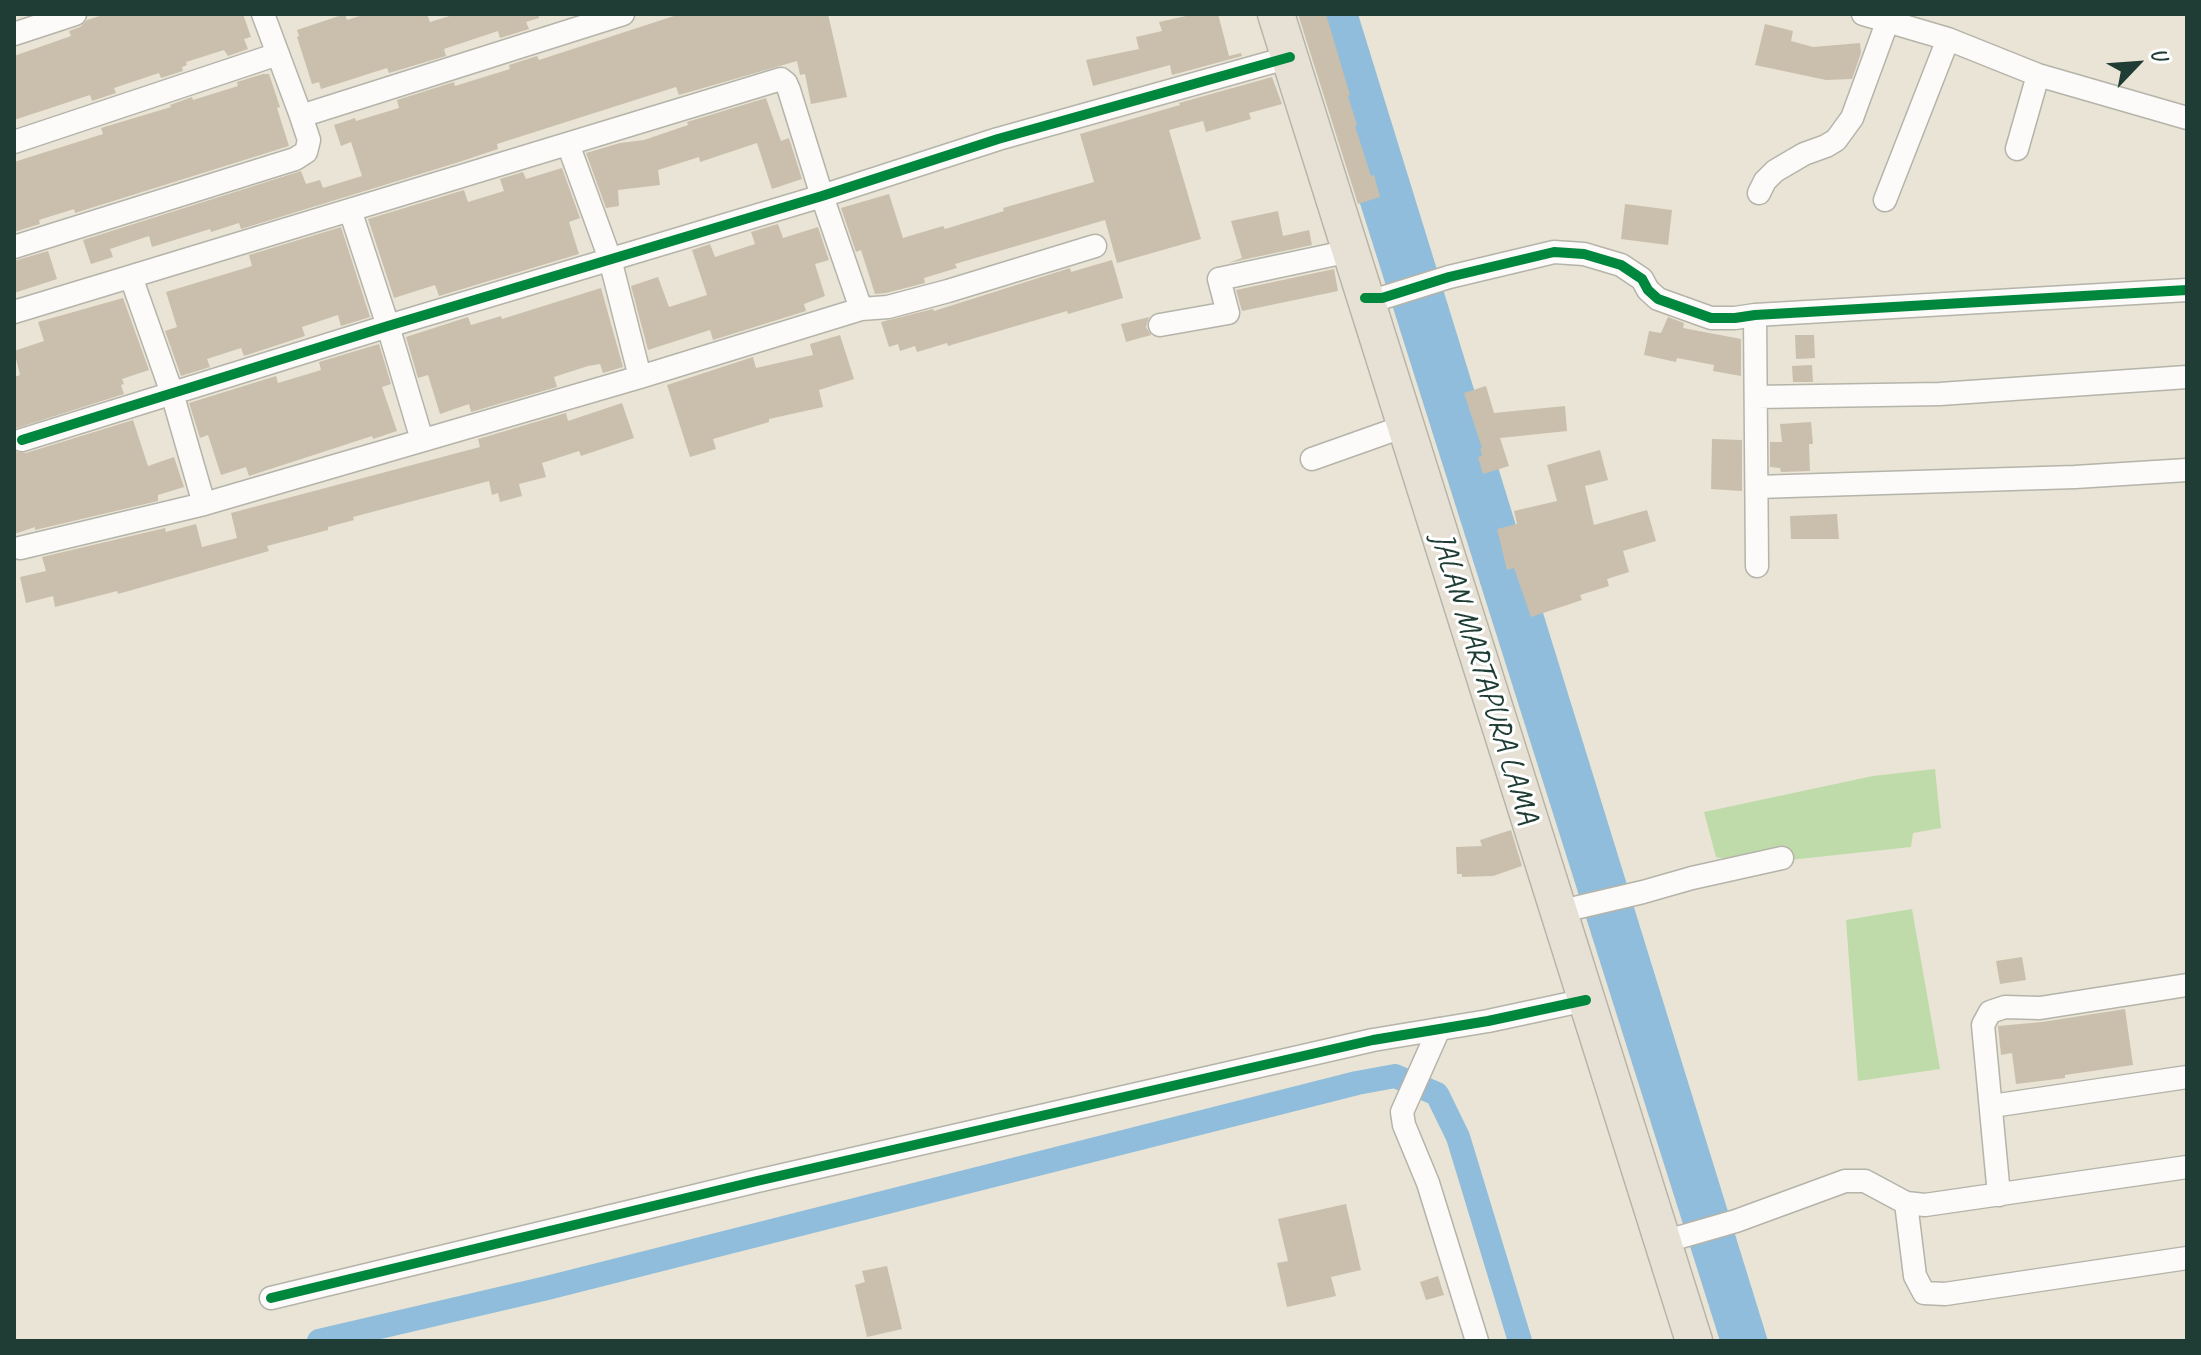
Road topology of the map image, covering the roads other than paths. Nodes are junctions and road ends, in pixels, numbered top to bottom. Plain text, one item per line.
1 (75, 14) edge
2 (623, 14) edge
3 (1276, 14) edge
4 (1863, 14) edge
5 (271, 16) edge
6 (1888, 20) junction
7 (14, 34) edge
8 (1948, 39) junction
9 (278, 54) junction
10 (1290, 57) junction
11 (2038, 75) junction
12 (301, 116) junction
13 (2187, 118) edge
14 (14, 142) edge
15 (568, 144) junction
16 (2017, 149) dead end
17 (1759, 193) dead end
18 (822, 196) junction
19 (1885, 200) dead end
20 (350, 210) junction
21 (1095, 246) dead end
22 (14, 247) edge
23 (1350, 251) junction
24 (610, 259) junction
25 (131, 277) junction
26 (2187, 290) edge
27 (1373, 298) junction
28 (861, 309) junction
29 (14, 312) edge
30 (1755, 315) junction
31 (1160, 325) dead end
32 (388, 326) junction
33 (640, 377) junction
34 (2187, 377) edge
35 (172, 393) junction
36 (1756, 397) junction
37 (1405, 426) junction
38 (22, 440) dead end
39 (422, 440) junction
40 (1312, 459) dead end
41 (2187, 470) edge
42 (1757, 487) junction
43 (204, 504) junction
44 (20, 548) dead end
45 (1757, 566) dead end
46 (1782, 858) dead end
47 (1567, 909) junction
48 (2187, 985) edge
49 (1586, 1000) junction
50 (1439, 1029) junction
51 (2187, 1077) edge
52 (1992, 1106) junction
53 (2187, 1167) edge
54 (1999, 1195) junction
55 (1906, 1203) junction
56 (1669, 1238) junction
57 (2187, 1258) edge
58 (271, 1298) dead end
59 (1477, 1341) edge
60 (1694, 1341) edge

1 - 7 street
2 - 12 street
3 - 10 main road, JALAN MARTAPURA LAMA
4 - 6 street
5 - 9 street
6 - 8 street
6 - 17 street
8 - 11 street
8 - 19 street
9 - 12 street
9 - 14 street
10 - 18 street
10 - 23 main road, JALAN MARTAPURA LAMA
11 - 13 street
11 - 16 street
12 - 22 street
15 - 18 street
15 - 20 street
15 - 24 street
18 - 24 street
18 - 28 street
20 - 25 street
20 - 32 street
21 - 28 street
23 - 27 main road, JALAN MARTAPURA LAMA
23 - 31 street
24 - 32 street
24 - 33 street
25 - 29 street
25 - 35 street
26 - 30 street
27 - 30 street
27 - 37 main road, JALAN MARTAPURA LAMA
28 - 33 street
30 - 36 street
32 - 35 street
32 - 39 street
33 - 39 street
34 - 36 street
35 - 38 street
35 - 43 street
36 - 42 street
37 - 40 street
37 - 47 main road, JALAN MARTAPURA LAMA
39 - 43 street
41 - 42 street
42 - 45 street
43 - 44 street
46 - 47 street
47 - 49 main road, JALAN MARTAPURA LAMA
48 - 52 street
49 - 50 street
49 - 56 main road, JALAN MARTAPURA LAMA
50 - 58 street
50 - 59 street
51 - 52 street
52 - 54 street
53 - 54 street
54 - 55 street
55 - 56 street
55 - 57 street
56 - 60 main road, JALAN MARTAPURA LAMA

